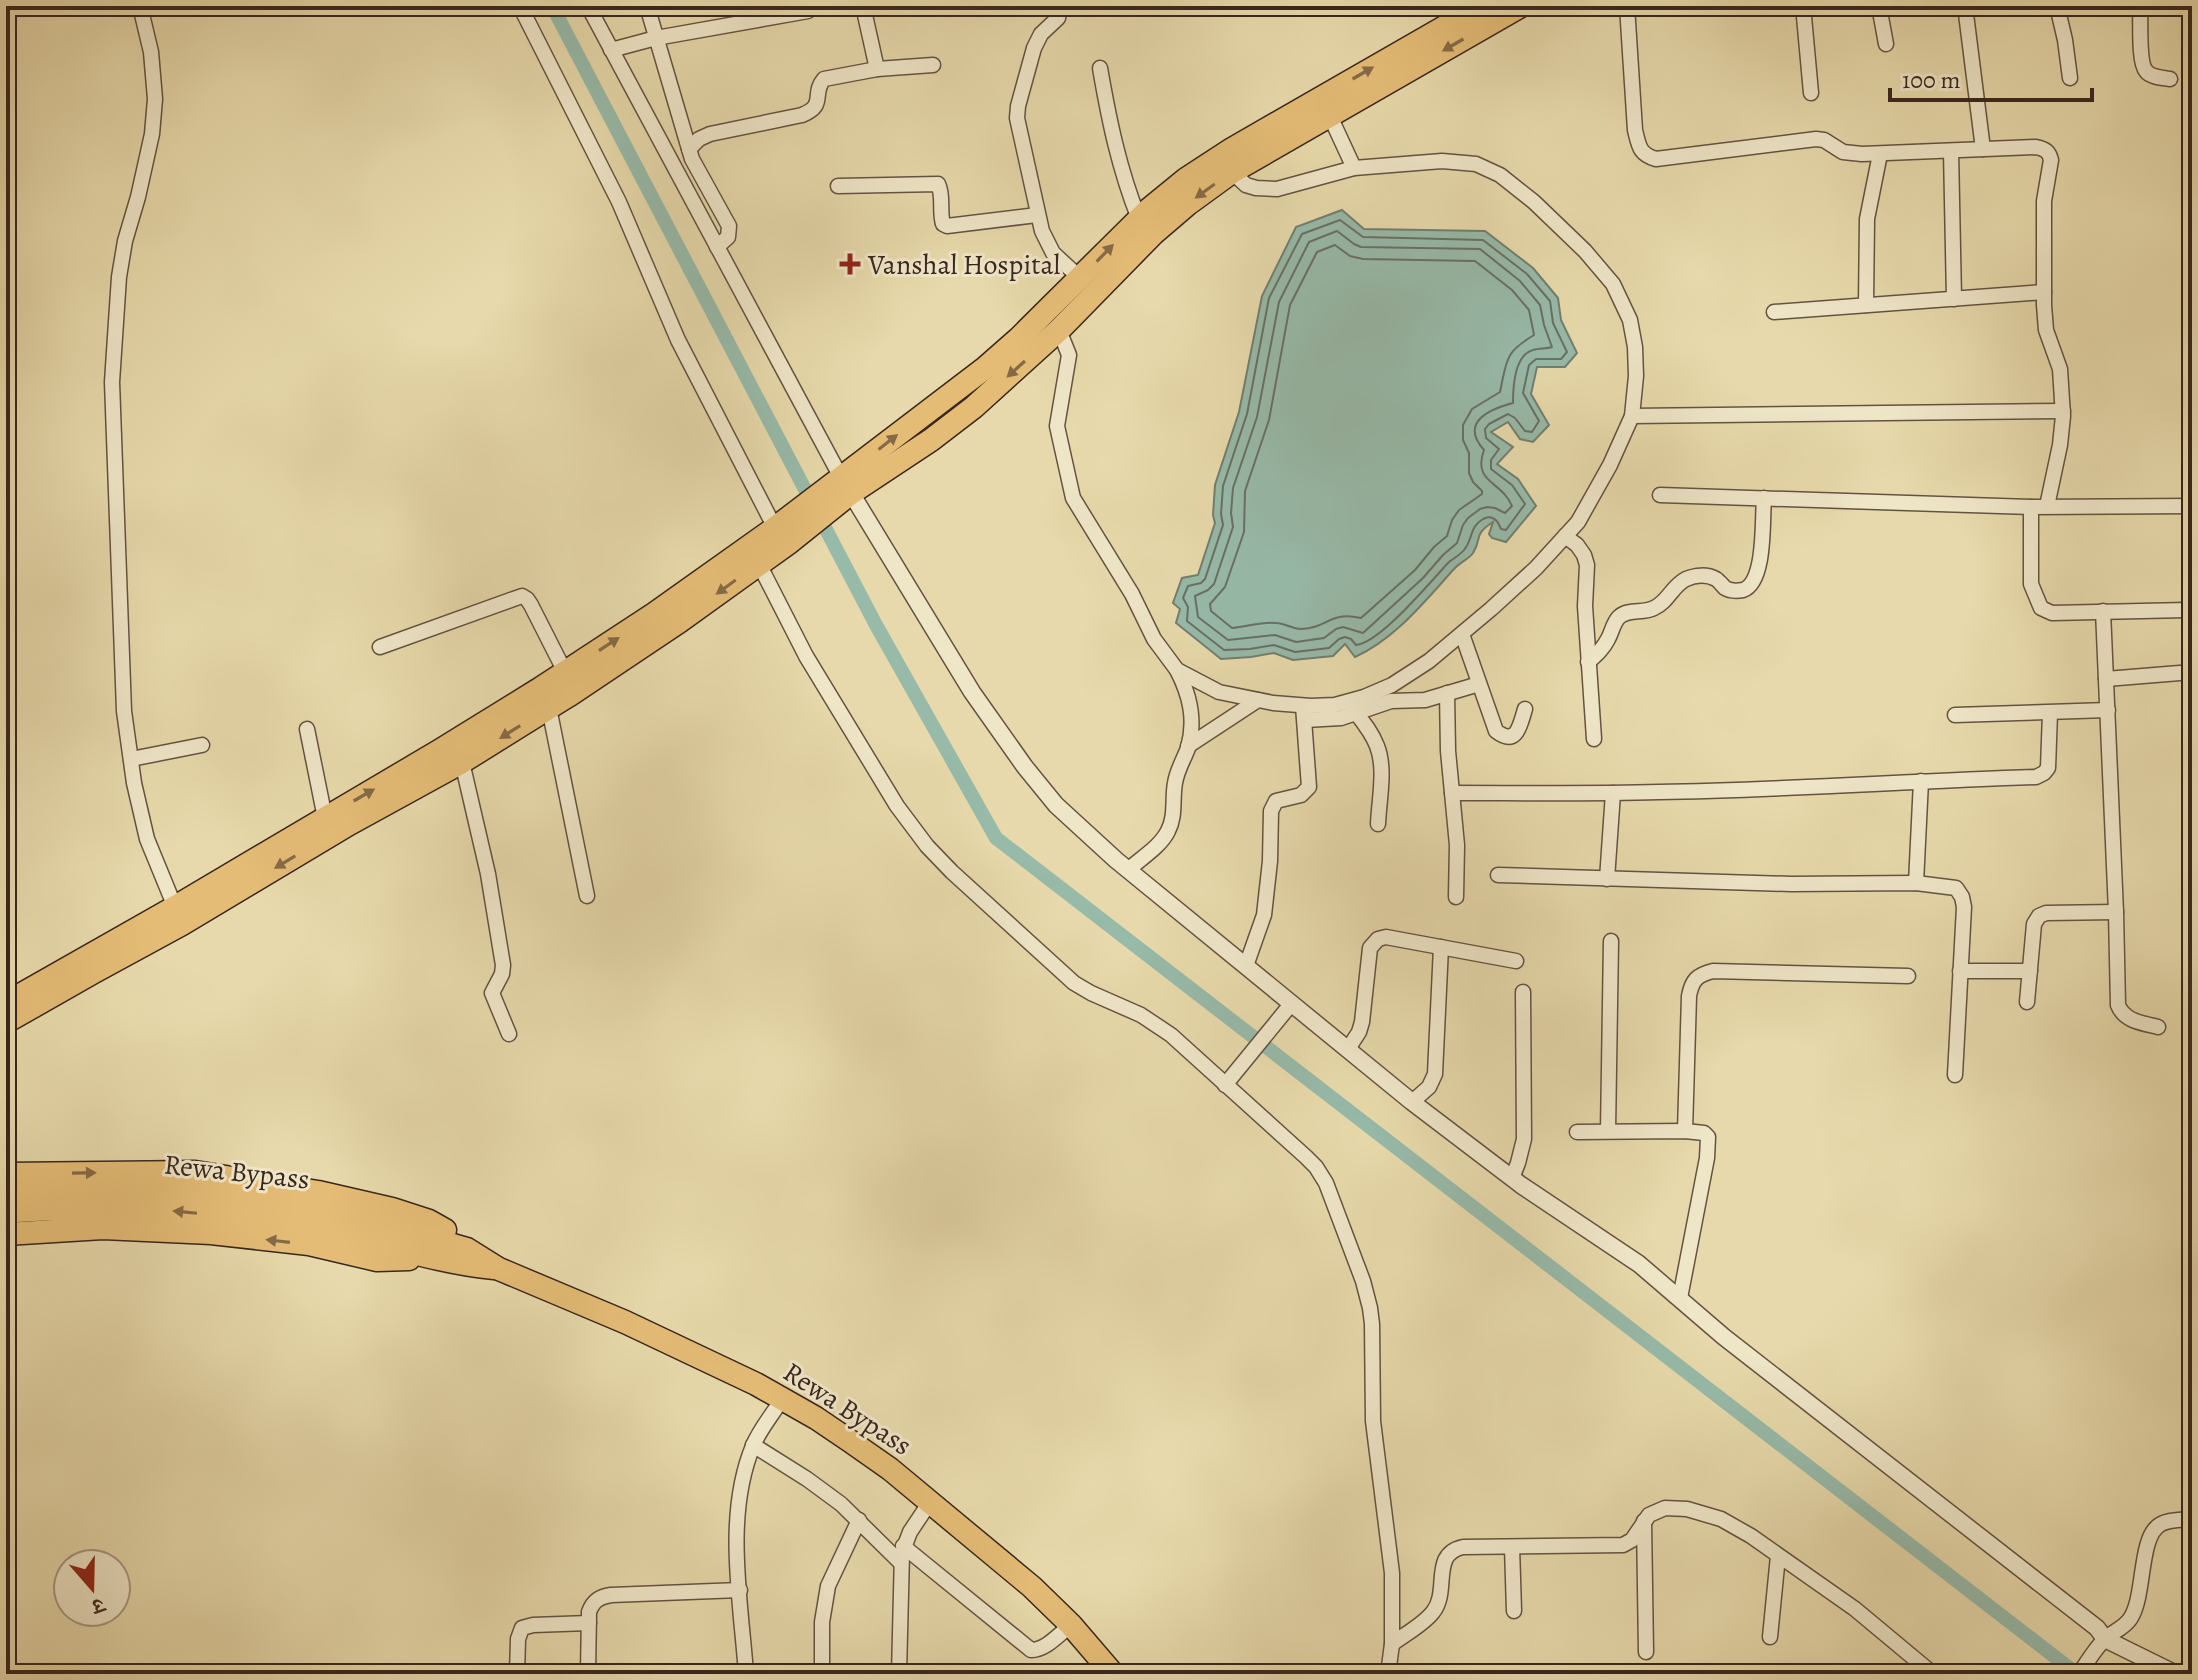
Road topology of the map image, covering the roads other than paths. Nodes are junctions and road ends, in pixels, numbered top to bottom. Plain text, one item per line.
1 (140, 6) edge
2 (520, 6) edge
3 (588, 6) edge
4 (647, 6) edge
5 (863, 6) edge
6 (1060, 6) edge
7 (1481, 6) edge
8 (1521, 6) edge
9 (1627, 6) edge
10 (1803, 6) edge
11 (1879, 6) edge
12 (1965, 6) edge
13 (2057, 6) edge
14 (2140, 6) edge
15 (808, 11) dead end
16 (656, 38) junction
17 (1886, 44) dead end
18 (611, 50) junction
19 (933, 65) dead end
20 (1100, 68) dead end
21 (877, 69) junction
22 (2070, 78) dead end
23 (2170, 79) dead end
24 (1811, 93) dead end
25 (1332, 107) junction
26 (689, 149) junction
27 (1983, 149) junction
28 (1951, 151) junction
29 (1880, 154) junction
30 (1354, 168) junction
31 (1232, 172) junction
32 (838, 186) dead end
33 (1037, 215) junction
34 (1139, 219) junction
35 (717, 247) junction
36 (1080, 278) junction
37 (2044, 292) junction
38 (1954, 299) junction
39 (1866, 305) junction
40 (1774, 312) dead end
41 (1059, 330) junction
42 (2063, 411) junction
43 (1632, 416) junction
44 (838, 492) junction
45 (1660, 495) dead end
46 (1764, 498) junction
47 (2047, 506) junction
48 (2192, 506) edge
49 (2031, 507) junction
50 (781, 532) junction
51 (1565, 536) junction
52 (759, 564) junction
53 (2186, 610) dead end
54 (2103, 611) junction
55 (1462, 634) junction
56 (380, 647) dead end
57 (1588, 662) junction
58 (1177, 670) junction
59 (565, 672) junction
60 (2192, 672) edge
61 (2106, 679) junction
62 (1479, 684) junction
63 (2192, 687) edge
64 (1447, 693) junction
65 (546, 698) junction
66 (1258, 700) junction
67 (1525, 709) dead end
68 (2108, 710) junction
69 (1304, 713) junction
70 (1356, 713) junction
71 (2050, 713) junction
72 (1955, 715) dead end
73 (307, 729) dead end
74 (1594, 739) dead end
75 (202, 745) dead end
76 (1188, 746) junction
77 (131, 759) junction
78 (462, 762) junction
79 (1921, 781) junction
80 (1452, 793) junction
81 (1613, 793) junction
82 (325, 818) junction
83 (1378, 824) dead end
84 (1128, 870) junction
85 (1498, 875) dead end
86 (1607, 879) junction
87 (1916, 883) junction
88 (587, 896) dead end
89 (1456, 897) dead end
90 (2116, 912) junction
91 (179, 916) junction
92 (1611, 941) dead end
93 (1441, 947) junction
94 (1516, 961) dead end
95 (1246, 966) junction
96 (1960, 971) junction
97 (2030, 971) junction
98 (1908, 976) dead end
99 (1523, 992) dead end
100 (2027, 1002) dead end
101 (6, 1003) edge
102 (1289, 1008) junction
103 (6, 1022) edge
104 (2158, 1027) dead end
105 (509, 1034) dead end
106 (1348, 1049) junction
107 (1955, 1075) dead end
108 (1225, 1085) junction
109 (1412, 1102) junction
110 (1608, 1131) junction
111 (1685, 1131) junction
112 (1577, 1132) dead end
113 (6, 1174) edge
114 (1512, 1178) junction
115 (6, 1193) edge
116 (6, 1212) edge
117 (373, 1232) junction
118 (6, 1234) edge
119 (467, 1249) junction
120 (439, 1259) junction
121 (499, 1269) junction
122 (1680, 1298) junction
123 (782, 1399) junction
124 (753, 1445) junction
125 (930, 1502) junction
126 (2192, 1519) edge
127 (859, 1520) junction
128 (1644, 1521) junction
129 (903, 1546) junction
130 (1512, 1547) junction
131 (1778, 1556) junction
132 (901, 1563) junction
133 (740, 1590) junction
134 (1514, 1611) dead end
135 (589, 1623) junction
136 (1071, 1625) junction
137 (1770, 1637) dead end
138 (1392, 1644) junction
139 (2102, 1644) junction
140 (1646, 1652) dead end
141 (517, 1674) edge
142 (588, 1674) edge
143 (746, 1674) edge
144 (822, 1674) edge
145 (899, 1674) edge
146 (1113, 1674) edge
147 (1388, 1674) edge
148 (1933, 1674) edge
149 (2079, 1674) edge
150 (2176, 1674) edge

1 - 77 street
2 - 50 street
3 - 18 street
4 - 16 street
5 - 21 street
6 - 33 street
25 -> 7 main road
8 -> 25 main road
9 - 29 street
10 - 24 street
11 - 17 street
12 - 27 street
13 - 22 street
14 - 23 street
15 - 16 street
16 - 18 street
16 - 26 street
18 - 35 street
19 - 21 street
20 - 34 street
21 - 26 street
25 - 30 street
25 - 31 main road
25 - 34 main road
26 - 35 street
27 - 28 street
27 - 37 street
28 - 29 street
28 - 38 street
29 - 39 street
30 - 31 street
30 - 43 street
31 -> 41 main road
32 - 33 street
33 - 36 street
36 -> 34 main road
35 - 44 street
44 -> 36 main road
37 - 38 street
37 - 42 street
38 - 39 street
39 - 40 street
41 -> 44 main road
41 - 58 street
42 - 43 street
42 - 47 street
43 - 51 street
44 - 50 main road
44 - 84 street
45 - 46 street
46 - 49 street
46 - 57 street
47 - 48 street
47 - 49 street
49 - 54 street
50 - 52 main road
59 -> 50 main road
51 - 55 street
51 - 57 street
52 -> 65 main road
52 - 108 street
53 - 54 street
54 - 61 street
55 - 62 street
55 - 69 street
56 - 59 street
57 - 74 street
58 - 66 street
58 - 76 street
59 - 65 main road
60 - 61 street
60 - 63 street
61 - 68 street
62 - 64 street
62 - 67 street
64 - 70 street
64 - 80 street
65 -> 78 main road
82 -> 65 main road
65 - 88 street
66 - 69 street
66 - 76 street
68 - 71 street
68 - 90 street
69 - 70 street
69 - 95 street
70 - 83 street
71 - 72 street
71 - 79 street
73 - 82 street
75 - 77 street
76 - 84 street
77 - 91 street
78 -> 91 main road
78 - 105 street
79 - 81 street
79 - 87 street
80 - 81 street
80 - 89 street
81 - 86 street
82 - 91 main road
84 - 95 street
85 - 86 street
86 - 87 street
87 - 96 street
90 - 97 street
90 - 104 street
91 - 101 main road
91 - 103 main road
92 - 110 street
93 - 94 street
93 - 106 street
93 - 109 street
95 - 102 street
96 - 97 street
96 - 107 street
97 - 100 street
98 - 111 street
99 - 114 street
102 - 106 street
102 - 108 street
106 - 109 street
108 - 138 street
109 - 114 street
110 - 111 street
110 - 112 street
111 - 122 street
113 -> 119 main road
114 - 122 street
115 - 117 main road, Rewa Bypass
117 -> 116 main road, Rewa Bypass
117 - 119 main road, Rewa Bypass
117 - 120 main road, Rewa Bypass
120 -> 118 main road
119 - 121 main road, Rewa Bypass
120 - 121 main road, Rewa Bypass
121 - 123 main road, Rewa Bypass
122 - 139 street
123 - 124 street
123 - 125 main road, Rewa Bypass
124 - 127 street
124 - 133 street
125 - 129 street
125 - 136 main road, Rewa Bypass
126 - 139 street
127 - 132 street
127 - 144 street
128 - 130 street
128 - 131 street
128 - 140 street
129 - 132 street
129 - 136 street
130 - 134 street
130 - 138 street
131 - 137 street
131 - 148 street
132 - 145 street
133 - 135 street
133 - 143 street
135 - 141 street
135 - 142 street
136 - 146 main road, Rewa Bypass
138 - 147 street
139 - 149 street
139 - 150 street

